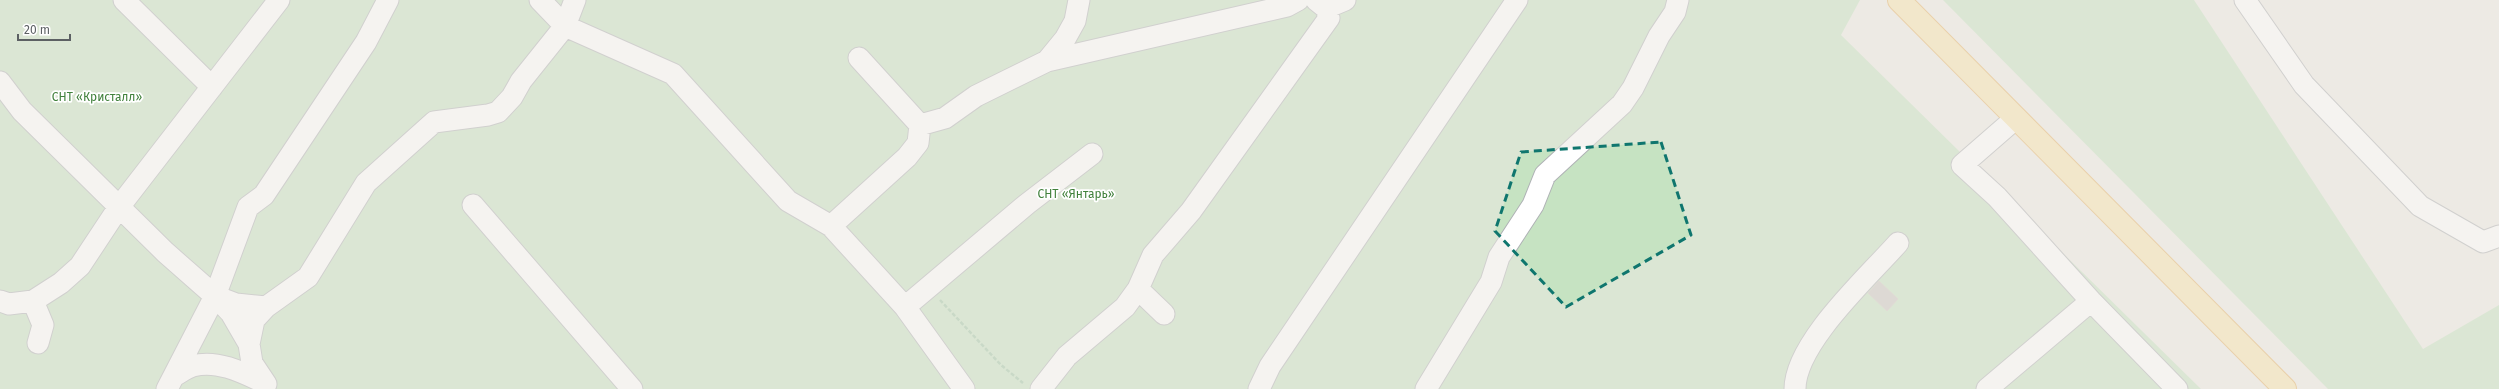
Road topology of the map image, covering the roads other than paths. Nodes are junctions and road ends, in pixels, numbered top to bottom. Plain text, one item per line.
1 (124, 0) edge
2 (279, 0) edge
3 (388, 0) edge
4 (540, 0) edge
5 (575, 0) edge
6 (1078, 0) edge
7 (1298, 0) edge
8 (1345, 0) edge
9 (1517, 0) edge
10 (1678, 0) edge
11 (1899, 0) edge
12 (2246, 0) edge
13 (1321, 4) edge
14 (565, 26) junction
15 (859, 58) dead end
16 (1047, 61) junction
17 (0, 82) edge
18 (212, 88) junction
19 (2016, 118) junction
20 (920, 126) junction
21 (1092, 154) dead end
22 (473, 205) dead end
23 (119, 207) junction
24 (831, 226) junction
25 (2499, 236) edge
26 (1898, 243) dead end
27 (1138, 289) junction
28 (215, 296) junction
29 (0, 301) edge
30 (33, 301) junction
31 (2091, 301) junction
32 (266, 307) junction
33 (905, 307) junction
34 (1164, 314) dead end
35 (38, 343) dead end
36 (249, 344) junction
37 (170, 383) edge
38 (268, 386) edge
39 (1033, 387) edge
40 (632, 389) edge
41 (964, 389) edge
42 (1259, 389) edge
43 (1426, 389) edge
44 (1795, 389) edge
45 (1987, 389) edge
46 (2177, 389) edge
47 (2285, 389) edge

1 - 18 street
2 - 18 street
3 - 28 street
4 - 14 street
5 - 14 street
6 - 16 street
7 - 16 street
8 - 13 street
9 - 42 street
10 - 43 street
11 - 19 main road
12 - 25 street
13 - 27 street
14 - 24 street
14 - 32 street
15 - 20 street
16 - 20 street
17 - 23 street
18 - 23 street
19 - 31 street
19 - 47 main road
20 - 24 street
21 - 33 street
22 - 40 street
23 - 28 street
23 - 30 street
24 - 33 street
26 - 44 street
27 - 34 street
27 - 39 street
28 - 32 street
28 - 36 street
28 - 37 street
29 - 30 street
30 - 35 street
31 - 45 street
31 - 46 street
32 - 36 street
33 - 41 street
36 - 38 street
37 - 38 street

